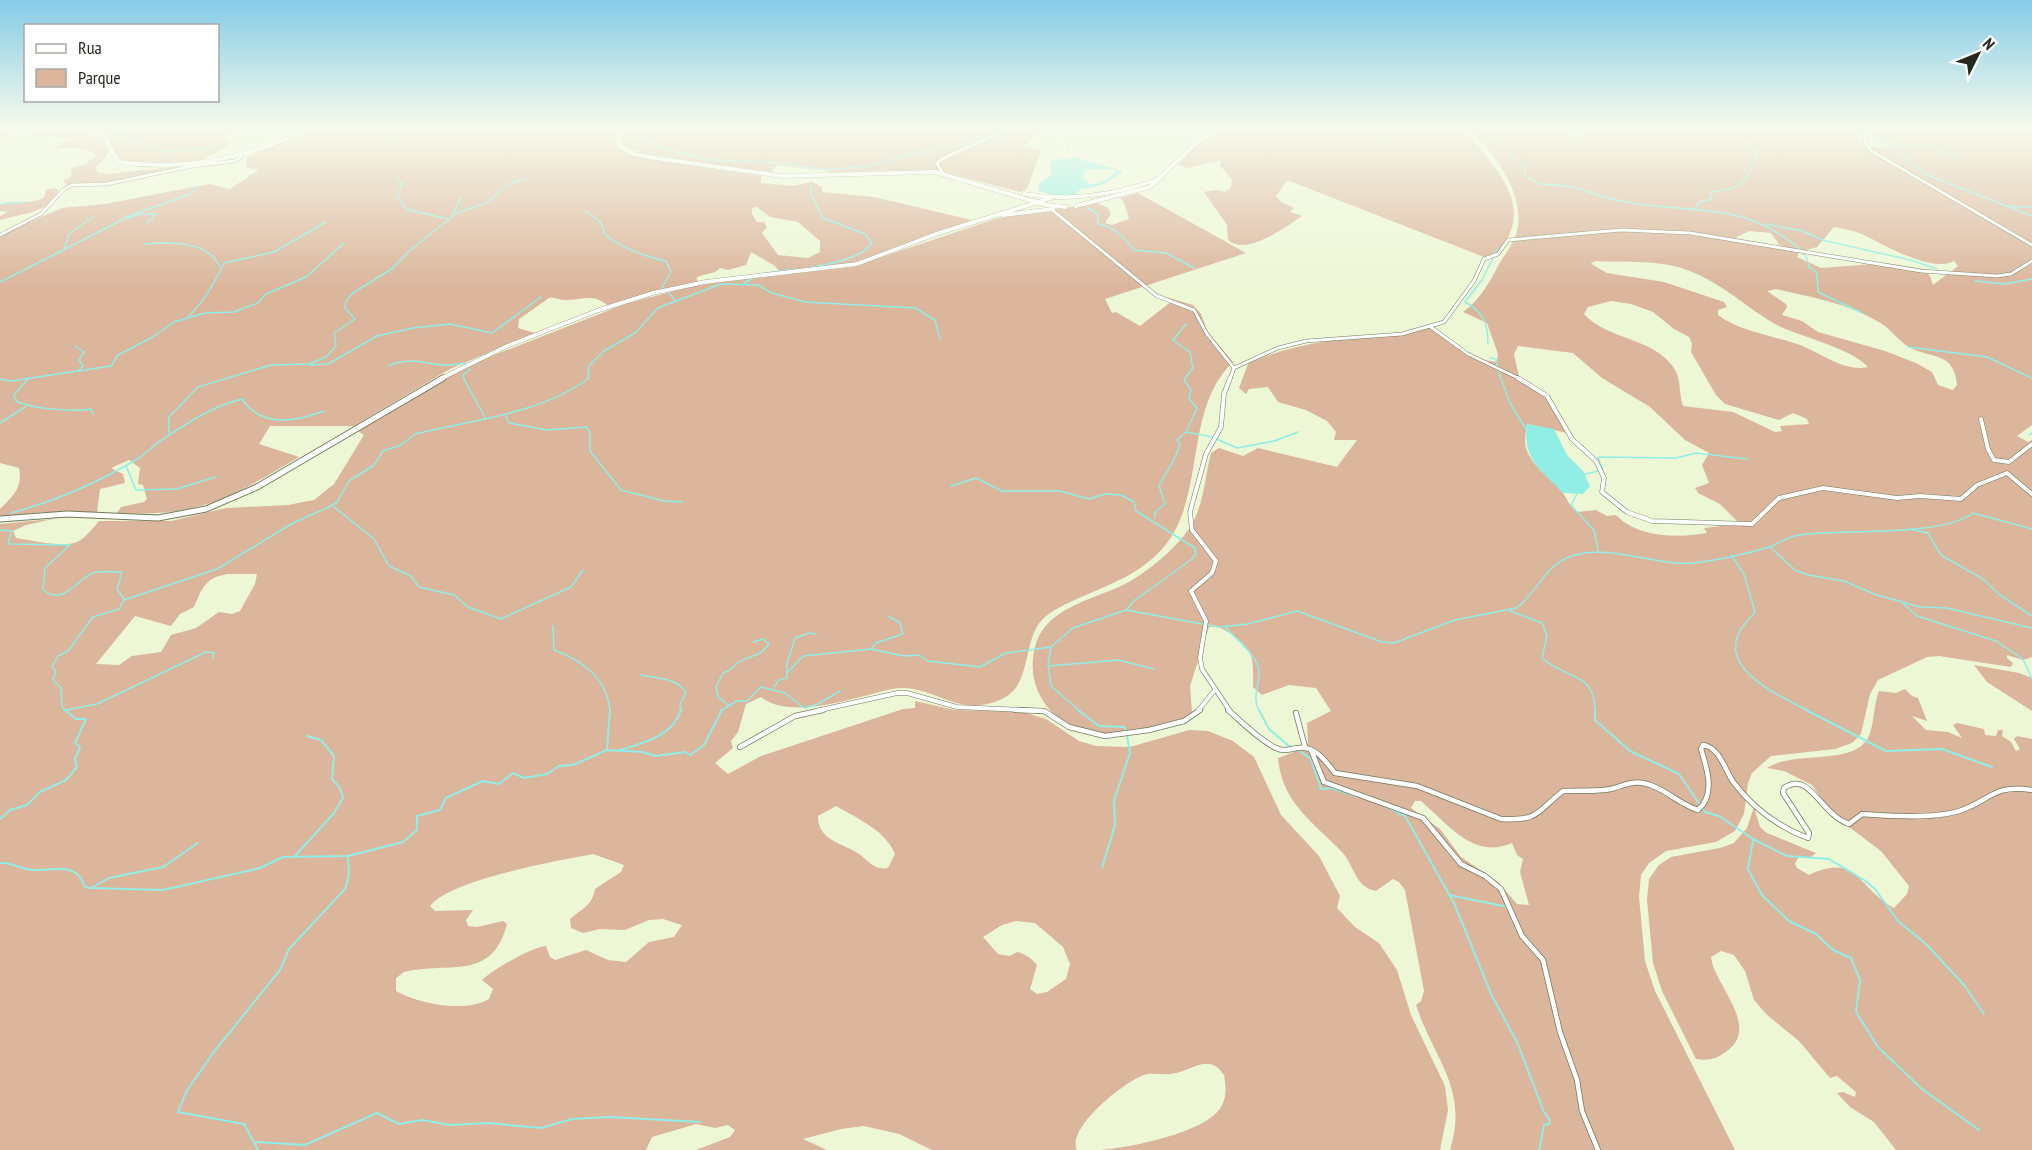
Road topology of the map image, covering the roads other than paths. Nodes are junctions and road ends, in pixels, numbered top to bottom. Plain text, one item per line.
1 (114, 182) edge
2 (972, 182) edge
3 (1155, 182) edge
4 (1918, 182) edge
5 (990, 187) junction
6 (1146, 187) junction
7 (1015, 195) junction
8 (1049, 198) junction
9 (1076, 198) junction
10 (1036, 201) junction
11 (1046, 205) junction
12 (1076, 206) junction
13 (1065, 207) junction
14 (1050, 209) junction
15 (1009, 210) junction
16 (981, 219) junction
17 (0, 235) edge
18 (2032, 245) edge
19 (2032, 261) edge
20 (1430, 327) junction
21 (1234, 368) junction
22 (1982, 420) dead end
23 (2032, 444) edge
24 (2032, 494) edge
25 (0, 519) edge
26 (1214, 691) junction
27 (1296, 713) dead end
28 (740, 747) dead end
29 (1305, 747) junction
30 (1311, 749) junction
31 (2032, 790) edge
32 (1598, 1150) edge

1 - 17 street
2 - 5 main road
3 - 6 main road
4 - 18 street
5 - 7 main road
5 - 8 main road
6 - 9 main road
6 - 12 main road
7 - 10 main road
7 - 15 main road
8 - 9 main road
8 - 10 main road
8 - 11 main road
9 - 12 main road
10 - 11 main road
10 - 15 main road
11 - 13 main road
11 - 14 street
12 - 13 main road
13 - 14 main road
14 - 16 main road
14 - 21 street
15 - 16 main road
16 - 25 main road
19 - 20 street
20 - 21 street
20 - 24 street
21 - 26 street
22 - 23 street
26 - 28 street
26 - 29 street
27 - 29 street
29 - 30 street
30 - 31 street
30 - 32 street

